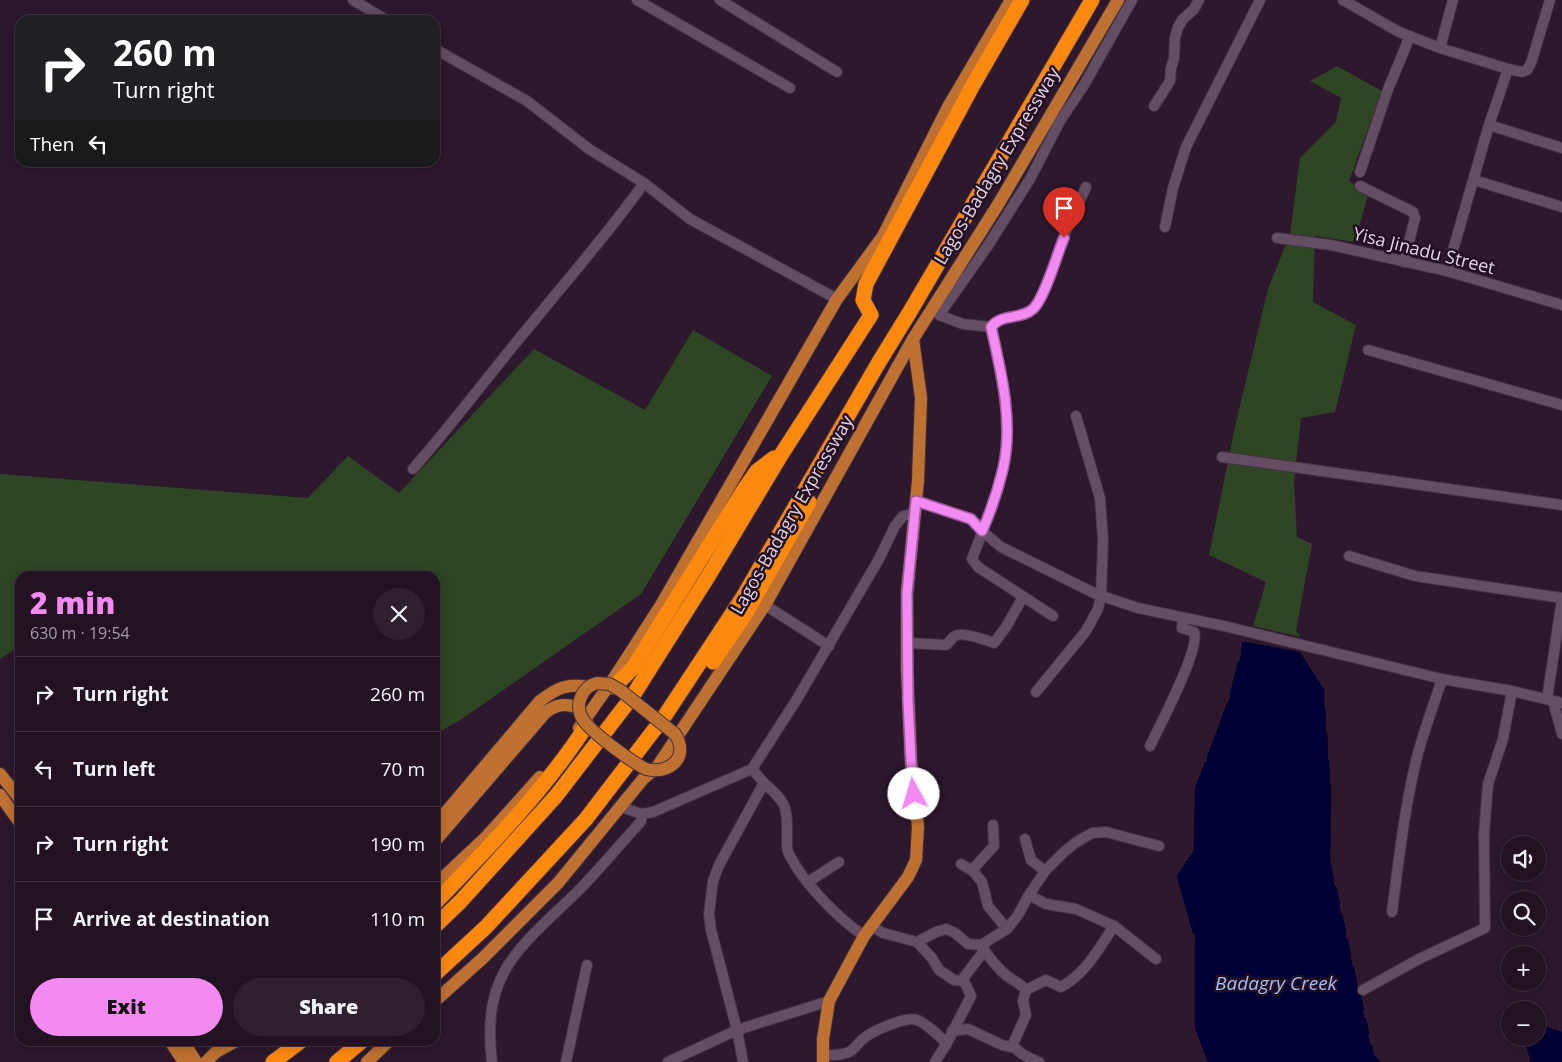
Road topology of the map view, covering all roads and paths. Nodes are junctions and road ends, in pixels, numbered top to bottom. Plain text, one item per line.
1 (353, 0) edge
2 (636, 0) edge
3 (720, 0) edge
4 (1011, 0) edge
5 (1022, 0) edge
6 (1092, 0) edge
7 (1118, 0) edge
8 (1132, 0) edge
9 (1199, 0) edge
10 (1260, 0) edge
11 (1453, 0) edge
12 (1550, 0) edge
13 (1349, 2) edge
14 (378, 15) edge
15 (1410, 36) junction
16 (1440, 48) junction
17 (440, 52) edge
18 (1508, 69) junction
19 (837, 72) dead end
20 (790, 88) dead end
21 (1154, 106) dead end
22 (1489, 125) junction
23 (1562, 148) edge
24 (1018, 170) junction
25 (1360, 172) dead end
26 (1030, 179) junction
27 (1474, 180) junction
28 (644, 183) junction
29 (1360, 186) dead end
30 (1086, 187) dead end
31 (1004, 194) junction
32 (1015, 202) junction
33 (1562, 207) edge
34 (1165, 227) dead end
35 (1277, 238) dead end
36 (1404, 262) junction
37 (1447, 271) junction
38 (838, 299) junction
39 (1562, 305) edge
40 (991, 327) junction
41 (913, 339) junction
42 (1368, 350) dead end
43 (900, 361) junction
44 (920, 387) junction
45 (1562, 404) edge
46 (1076, 416) dead end
47 (780, 454) junction
48 (1222, 457) dead end
49 (413, 469) dead end
50 (812, 478) junction
51 (1562, 505) edge
52 (916, 507) junction
53 (982, 531) junction
54 (1349, 556) dead end
55 (1101, 596) junction
56 (1023, 597) junction
57 (1562, 598) edge
58 (765, 605) junction
59 (1053, 616) dead end
60 (1184, 618) junction
61 (908, 643) junction
62 (828, 646) junction
63 (1442, 679) junction
64 (614, 687) junction
65 (588, 688) junction
66 (1512, 691) junction
67 (1036, 692) dead end
68 (1554, 701) edge
69 (579, 708) junction
70 (587, 725) junction
71 (670, 729) junction
72 (1562, 734) edge
73 (1150, 746) dead end
74 (641, 766) junction
75 (752, 769) junction
76 (0, 774) edge
77 (764, 783) junction
78 (15, 793) edge
79 (0, 795) edge
80 (465, 799) junction
81 (15, 802) edge
82 (8, 807) junction
83 (621, 807) junction
84 (642, 814) junction
85 (15, 816) edge
86 (440, 822) edge
87 (993, 826) dead end
88 (440, 834) edge
89 (1025, 839) dead end
90 (1159, 846) dead end
91 (839, 862) dead end
92 (961, 864) dead end
93 (972, 870) junction
94 (1045, 871) junction
95 (440, 881) edge
96 (808, 882) junction
97 (1029, 895) junction
98 (440, 898) edge
99 (1392, 912) dead end
100 (440, 921) edge
101 (1114, 926) junction
102 (1006, 929) junction
103 (867, 931) junction
104 (917, 942) junction
105 (983, 948) junction
106 (1156, 959) dead end
107 (586, 965) dead end
108 (440, 970) edge
109 (440, 973) edge
110 (964, 981) junction
111 (1026, 990) junction
112 (1363, 990) dead end
113 (440, 997) edge
114 (829, 1001) junction
115 (738, 1030) junction
116 (952, 1031) junction
117 (947, 1043) junction
118 (173, 1046) edge
119 (186, 1046) edge
120 (227, 1046) edge
121 (295, 1046) edge
122 (356, 1046) edge
123 (385, 1046) edge
124 (1015, 1048) junction
125 (823, 1058) edge
126 (372, 1060) edge
127 (184, 1062) edge
128 (196, 1062) edge
129 (206, 1062) edge
130 (273, 1062) edge
131 (337, 1062) edge
132 (492, 1062) edge
133 (566, 1062) edge
134 (668, 1062) edge
135 (742, 1062) edge
136 (935, 1062) edge
137 (1040, 1062) edge

1 - 14 street
2 - 20 street
3 - 19 street
4 - 38 main road
5 - 47 highway, Lagos-Badagry Expressway
6 - 50 highway, Lagos-Badagry Expressway
7 - 24 main road, Lagos-Badagry Expressway
8 - 26 street
9 - 21 street
10 - 34 street
11 - 16 street
12 - 18 street
13 - 15 street
15 - 16 street
15 - 25 street
16 - 18 street
17 - 28 street
18 - 22 street
22 - 23 street
22 - 27 street
24 - 26 street
24 - 31 main road, Lagos-Badagry Expressway
26 - 32 street
27 - 33 street
27 - 37 street
28 - 38 street
28 - 49 street
29 - 36 street
30 - 40 street
31 - 32 street
31 - 41 main road, Lagos-Badagry Expressway
32 - 40 street
35 - 36 street, Yisa Jinadu Street
36 - 37 street, Yisa Jinadu Street
37 - 39 street, Yisa Jinadu Street
38 - 95 main road
40 - 53 street
41 - 43 main road, Lagos-Badagry Expressway
41 - 44 main road
42 - 45 street
43 - 44 main road
43 - 58 main road, Lagos-Badagry Expressway
44 - 52 main road
46 - 55 street
47 - 64 highway
47 - 100 highway, Lagos-Badagry Expressway
48 - 51 street
50 - 71 highway
50 - 108 highway, Lagos-Badagry Expressway
52 - 53 street
52 - 61 main road
52 - 62 street
53 - 55 street
53 - 56 street
54 - 57 street
55 - 60 street
55 - 67 street
56 - 59 street
56 - 61 street
57 - 68 street
58 - 62 street
58 - 83 main road, Lagos-Badagry Expressway
60 - 63 street
60 - 73 street
61 - 103 main road
62 - 75 street
63 - 66 street
63 - 99 street
64 - 65 main road, bridge
64 - 71 main road, bridge
65 - 69 main road, bridge
65 - 80 main road
66 - 68 street
66 - 112 street
68 - 72 street
69 - 70 main road, bridge
69 - 80 main road
70 - 74 main road, bridge
70 - 98 highway
71 - 74 main road, bridge
74 - 109 highway
75 - 77 street
75 - 84 street
76 - 78 main road
77 - 96 street
77 - 115 street
79 - 82 main road
80 - 86 main road
80 - 88 main road
81 - 82 main road
82 - 85 main road
83 - 84 street
83 - 113 main road, Lagos-Badagry Expressway
84 - 132 street
87 - 93 street
89 - 94 street
90 - 94 street
91 - 96 street
92 - 93 street
93 - 102 street
94 - 97 street
96 - 103 street
97 - 101 street
97 - 102 street
101 - 106 street
101 - 111 street
102 - 105 street
103 - 104 street
103 - 114 main road
104 - 105 street
104 - 110 street
105 - 110 street
105 - 111 street
107 - 133 street
110 - 116 street
111 - 124 street
114 - 115 street
114 - 125 main road
115 - 134 street
115 - 135 street
116 - 117 street
116 - 124 street
117 - 125 street
117 - 136 street
118 - 127 main road
119 - 128 main road
120 - 129 main road
121 - 130 highway
122 - 131 highway
123 - 126 main road
124 - 137 street

